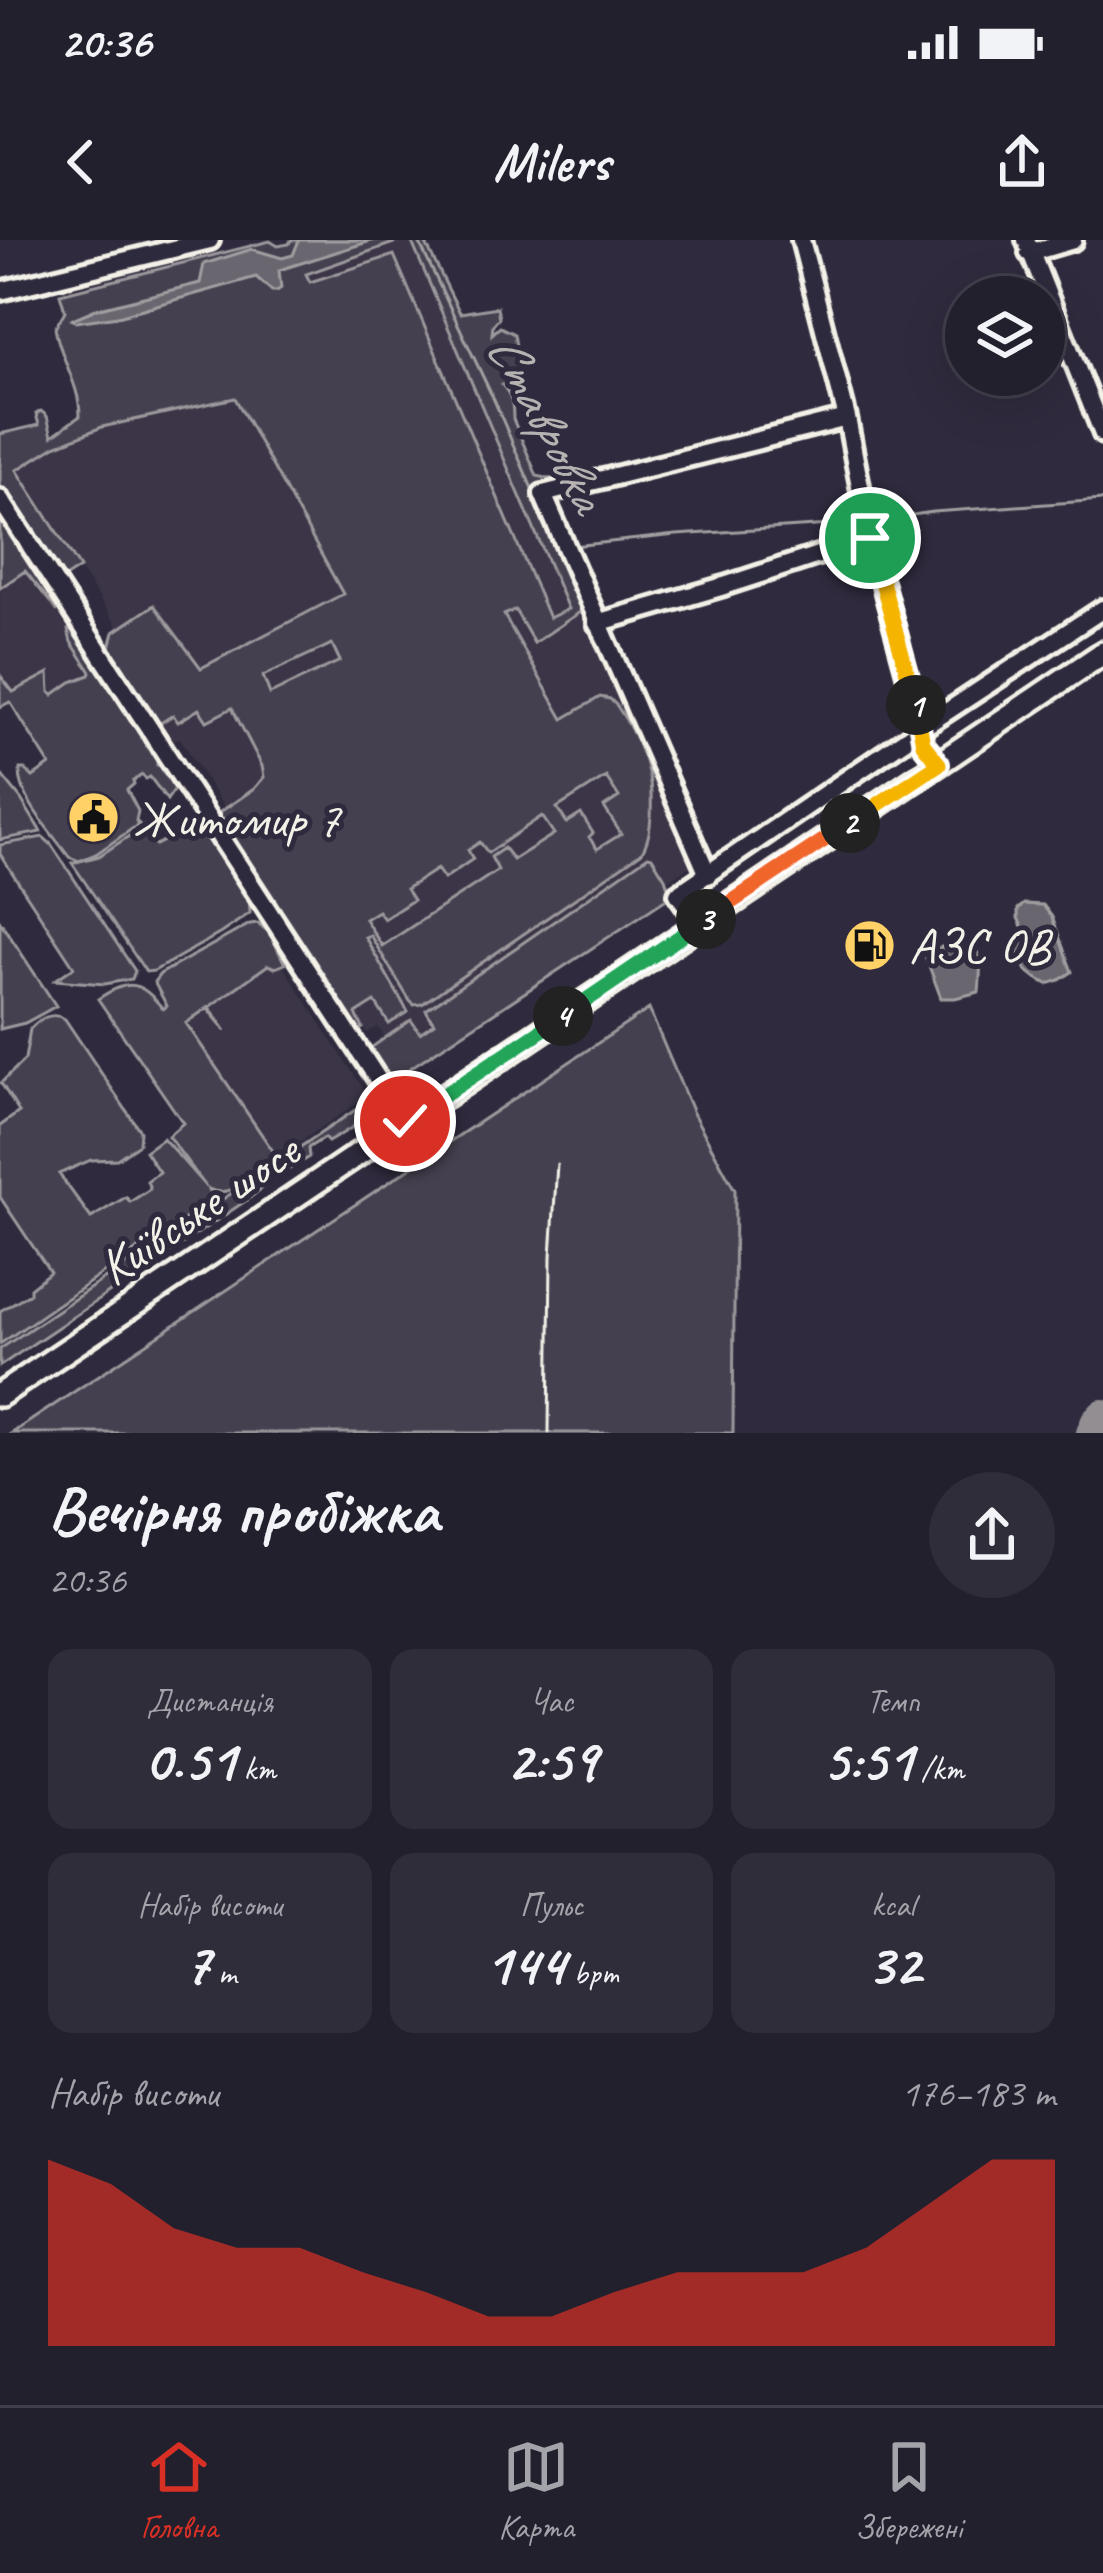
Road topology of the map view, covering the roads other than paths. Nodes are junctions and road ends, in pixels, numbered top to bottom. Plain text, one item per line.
1 (210, 240) edge
2 (801, 240) edge
3 (1073, 240) edge
4 (1028, 247) edge
5 (0, 291) edge
6 (847, 418) junction
7 (1103, 434) edge
8 (0, 500) edge
9 (870, 538) junction
10 (1103, 610) edge
11 (597, 623) junction
12 (1103, 653) edge
13 (922, 728) junction
14 (939, 764) junction
15 (708, 875) junction
16 (698, 924) junction
17 (405, 1121) junction
18 (0, 1395) edge

1 - 5 street
2 - 6 street
3 - 4 street
4 - 7 street
6 - 9 street
6 - 11 street
8 - 17 street
9 - 11 street
9 - 13 street
10 - 13 street
11 - 15 street
12 - 14 main road, Київське шосе
13 - 14 street
13 - 15 street
14 - 16 main road, Київське шосе
15 - 16 street
16 - 17 main road, Київське шосе
17 - 18 main road, Київське шосе

